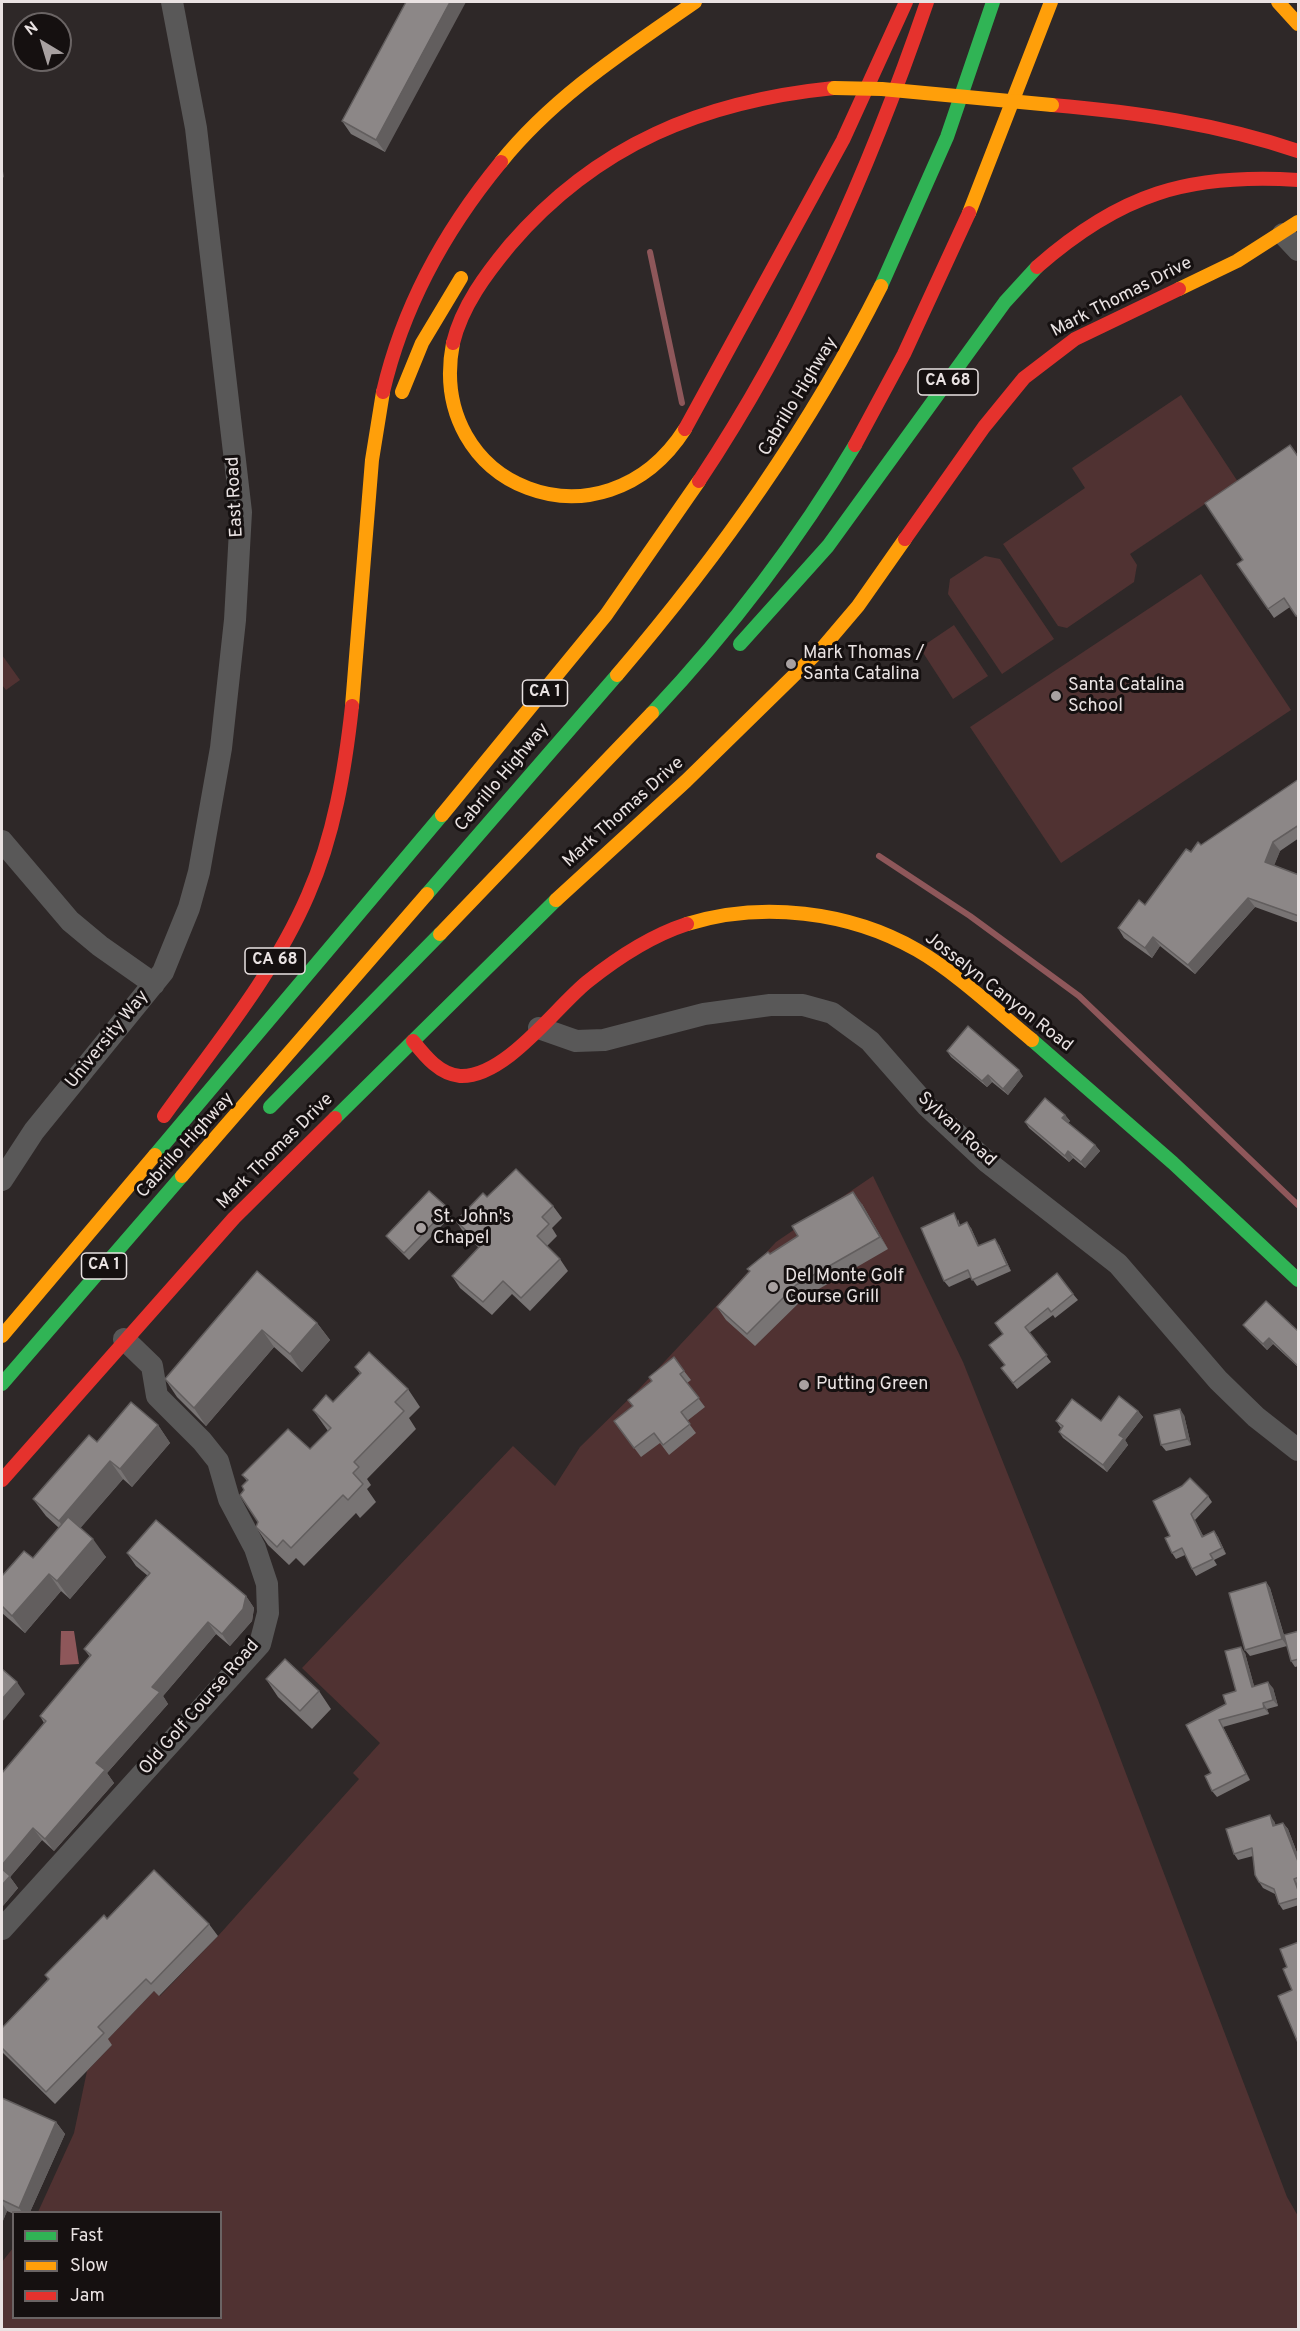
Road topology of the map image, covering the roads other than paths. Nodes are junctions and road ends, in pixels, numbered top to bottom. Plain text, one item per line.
1 (172, 2) edge
2 (695, 2) edge
3 (906, 2) edge
4 (927, 2) edge
5 (993, 2) edge
6 (1051, 2) edge
7 (1278, 2) edge
8 (1299, 24) edge
9 (862, 68) dead end
10 (915, 72) dead end
11 (948, 74) dead end
12 (981, 78) dead end
13 (1004, 80) dead end
14 (1037, 83) dead end
15 (1299, 151) edge
16 (1299, 180) edge
17 (1293, 236) edge
18 (472, 262) dead end
19 (398, 404) dead end
20 (393, 420) dead end
21 (367, 559) junction
22 (662, 702) junction
23 (2, 841) edge
24 (154, 984) junction
25 (539, 1028) junction
26 (413, 1041) junction
27 (262, 1114) dead end
28 (154, 1128) dead end
29 (229, 1143) dead end
30 (134, 1157) dead end
31 (2, 1180) edge
32 (153, 1209) junction
33 (1299, 1280) edge
34 (32, 1300) junction
35 (2, 1336) edge
36 (124, 1339) junction
37 (2, 1384) edge
38 (1299, 1450) edge
39 (2, 1480) edge
40 (2, 1929) edge

1 - 24 street, East Road
2 - 21 main road
3 - 15 main road, bridge
4 - 34 main road, Cabrillo Highway / CA 1
5 - 32 main road, Cabrillo Highway / CA 1
6 - 22 main road
7 - 8 main road
9 - 10 main road
11 - 12 main road
13 - 14 main road
16 - 22 main road, CA 68
17 - 26 main road, Mark Thomas Drive
18 - 19 main road
20 - 21 main road, CA 68
21 - 28 main road, CA 68
22 - 27 main road, CA 68
23 - 24 street, University Way
24 - 31 street, University Way
25 - 26 main road, Josselyn Canyon Road
25 - 33 main road, Josselyn Canyon Road
25 - 38 street, Sylvan Road
26 - 36 main road, Mark Thomas Drive
29 - 32 main road
30 - 34 main road
32 - 37 main road, Cabrillo Highway / CA 1
34 - 35 main road, Cabrillo Highway / CA 1
36 - 39 main road, Mark Thomas Drive
36 - 40 street, Old Golf Course Road

